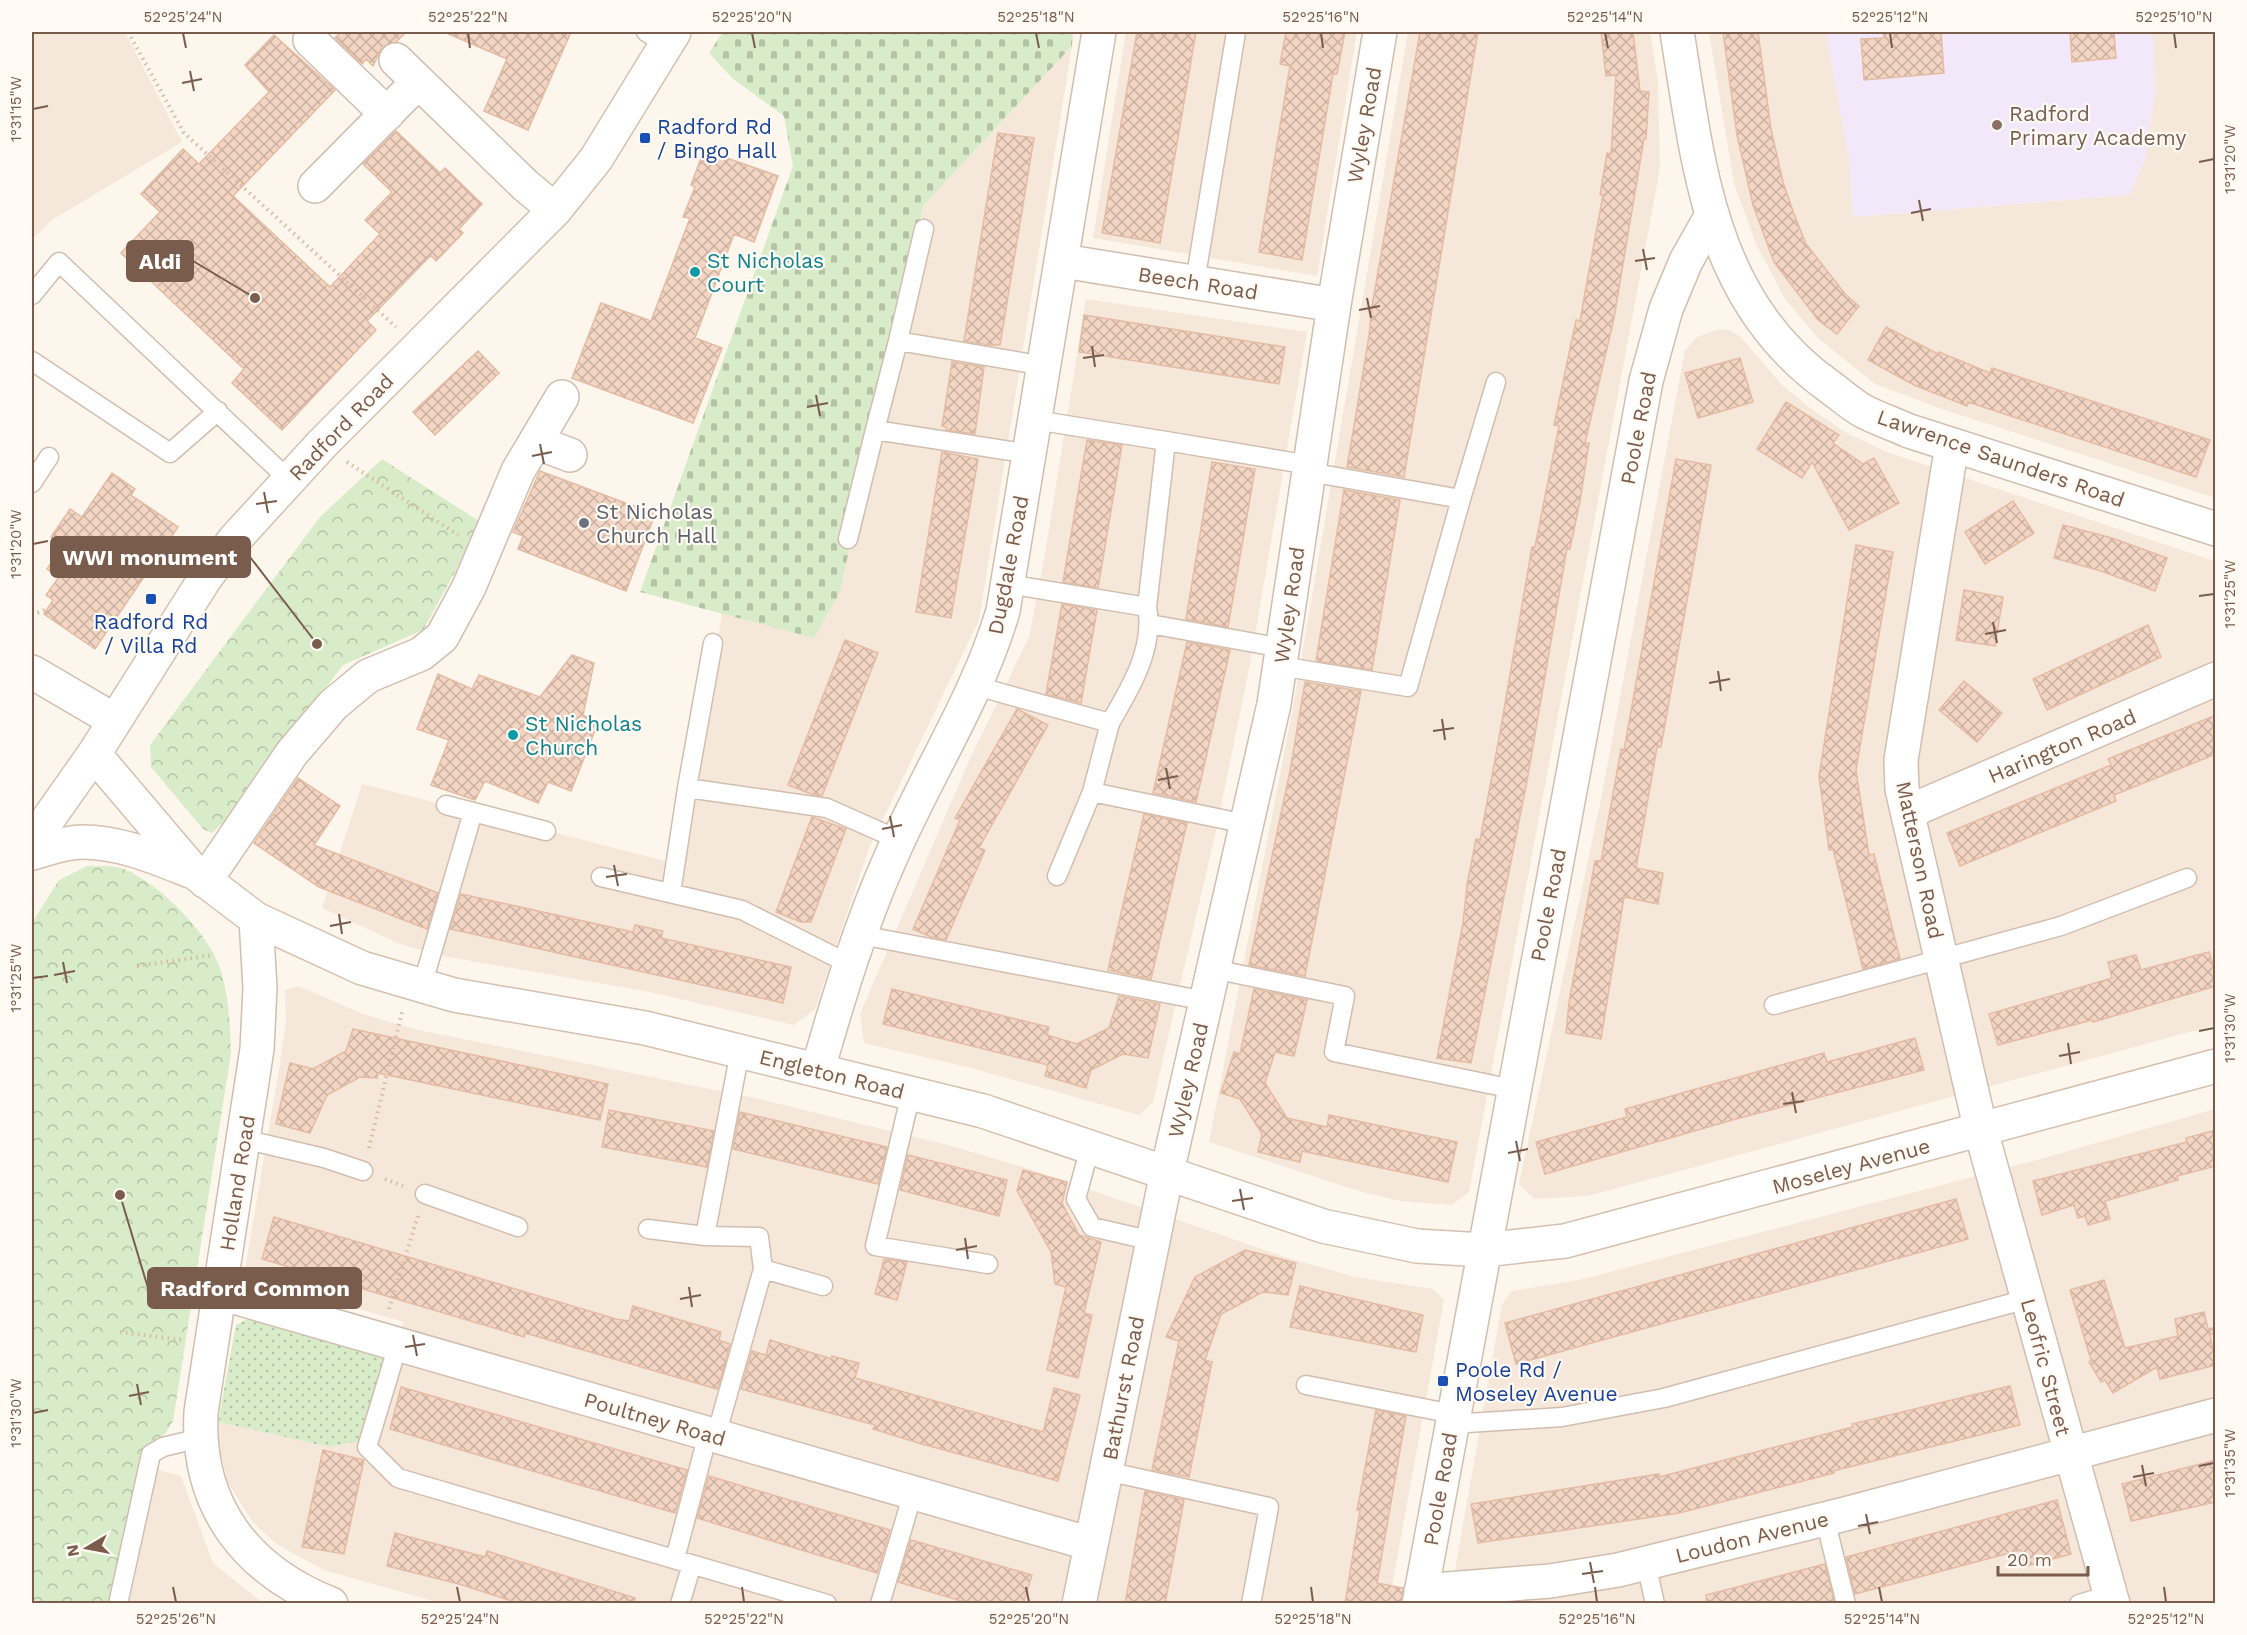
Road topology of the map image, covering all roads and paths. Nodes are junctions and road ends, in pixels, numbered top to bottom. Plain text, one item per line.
1 (128, 32) edge
2 (1099, 32) edge
3 (1236, 32) edge
4 (1380, 32) edge
5 (1677, 32) edge
6 (662, 36) edge
7 (310, 40) dead end
8 (396, 60) dead end
9 (418, 82) junction
10 (387, 114) junction
11 (315, 186) dead end
12 (555, 210) junction
13 (1711, 217) junction
14 (924, 229) dead end
15 (1063, 261) junction
16 (1195, 282) junction
17 (32, 295) edge
18 (1334, 304) junction
19 (898, 341) junction
20 (419, 348) junction
21 (32, 361) edge
22 (1045, 366) junction
23 (1496, 382) dead end
24 (562, 397) dead end
25 (218, 411) junction
26 (1035, 420) junction
27 (875, 430) junction
28 (1166, 441) junction
29 (536, 442) junction
30 (1952, 445) junction
31 (1030, 454) junction
32 (570, 455) dead end
33 (48, 457) dead end
34 (341, 458) dead end
35 (1309, 468) junction
36 (289, 480) junction
37 (32, 483) edge
38 (1461, 499) junction
39 (2216, 529) edge
40 (460, 537) dead end
41 (848, 538) dead end
42 (1007, 584) junction
43 (47, 609) dead end
44 (32, 615) edge
45 (1148, 616) junction
46 (713, 643) dead end
47 (1281, 657) junction
48 (32, 672) edge
49 (2216, 679) edge
50 (976, 686) junction
51 (114, 720) junction
52 (1110, 723) junction
53 (94, 754) junction
54 (687, 788) junction
55 (1092, 792) junction
56 (446, 805) dead end
57 (473, 812) junction
58 (1908, 812) junction
59 (1246, 824) junction
60 (546, 831) dead end
61 (899, 840) junction
62 (33, 842) edge
63 (1057, 876) dead end
64 (200, 877) junction
65 (601, 877) dead end
66 (2187, 879) dead end
67 (671, 893) junction
68 (256, 919) junction
69 (856, 950) junction
70 (213, 955) dead end
71 (1941, 960) junction
72 (137, 966) dead end
73 (1213, 969) junction
74 (415, 984) junction
75 (1206, 1001) junction
76 (1774, 1005) dead end
77 (740, 1051) junction
78 (2216, 1066) edge
79 (818, 1070) junction
80 (1513, 1089) junction
81 (911, 1093) junction
82 (1981, 1131) junction
83 (243, 1139) junction
84 (1090, 1147) junction
85 (363, 1171) junction
86 (1167, 1172) junction
87 (425, 1194) junction
88 (518, 1227) dead end
89 (648, 1229) dead end
90 (705, 1236) junction
91 (1153, 1241) junction
92 (1483, 1250) junction
93 (988, 1264) dead end
94 (764, 1269) junction
95 (823, 1286) dead end
96 (220, 1293) junction
97 (2027, 1299) junction
98 (120, 1332) dead end
99 (186, 1340) dead end
100 (389, 1342) junction
101 (1306, 1385) dead end
102 (2216, 1415) edge
103 (1452, 1419) junction
104 (712, 1435) junction
105 (200, 1438) junction
106 (2070, 1454) junction
107 (1106, 1471) junction
108 (913, 1493) junction
109 (1826, 1519) junction
110 (1091, 1544) junction
111 (684, 1561) junction
112 (1646, 1563) junction
113 (1420, 1598) edge
114 (2111, 1599) edge
115 (118, 1604) edge
116 (331, 1604) edge
117 (680, 1604) edge
118 (827, 1604) edge
119 (880, 1604) edge
120 (1079, 1604) edge
121 (1251, 1604) edge
122 (1655, 1604) edge
123 (1846, 1604) edge
124 (2079, 1604) edge

1 - 20 path
2 - 15 street, Dugdale Road
3 - 16 lane
4 - 18 street, Wyley Road
5 - 13 street, Lawrence Saunders Road
6 - 12 street, Radford Road
7 - 10 street
8 - 9 street
9 - 10 street
9 - 12 street
10 - 11 street
12 - 20 street, Radford Road
13 - 30 street, Lawrence Saunders Road
13 - 80 street, Poole Road
14 - 19 lane
15 - 16 street, Beech Road
15 - 22 street, Dugdale Road
16 - 18 street, Beech Road
17 - 25 lane
18 - 35 street, Wyley Road
19 - 22 lane
19 - 27 lane
20 - 36 street, Radford Road
21 - 25 lane
22 - 26 street, Dugdale Road
23 - 38 lane
24 - 29 street
25 - 36 lane
26 - 28 lane
26 - 31 street, Dugdale Road
27 - 31 lane
27 - 41 lane
28 - 35 lane
28 - 45 lane
29 - 32 street
29 - 64 street
30 - 39 street, Lawrence Saunders Road
30 - 58 street, Matterson Road
31 - 42 street, Dugdale Road
33 - 37 lane
34 - 40 path
35 - 38 lane
35 - 47 street, Wyley Road
36 - 51 street, Radford Road
38 - 47 lane
42 - 45 lane
42 - 50 street, Dugdale Road
43 - 44 path
45 - 47 lane
45 - 52 lane
46 - 54 lane
47 - 59 street, Wyley Road
48 - 51 street
49 - 58 street, Harington Road
50 - 52 lane
50 - 61 street, Dugdale Road
51 - 53 street, Radford Road
52 - 55 lane
53 - 62 street, Radford Road
53 - 64 street, Engleton Road
54 - 61 lane
54 - 67 lane
55 - 59 lane
55 - 63 lane
56 - 57 lane
57 - 60 lane
57 - 74 lane
58 - 71 street, Matterson Road
59 - 73 street, Wyley Road
61 - 69 street, Dugdale Road
62 - 64 street, Engleton Road
64 - 68 street, Engleton Road
65 - 67 lane
66 - 71 lane
67 - 69 lane
68 - 74 street, Engleton Road
68 - 83 street, Holland Road
69 - 75 lane
69 - 79 street, Dugdale Road
70 - 72 path
71 - 76 lane
71 - 82 street, Matterson Road
73 - 75 street, Wyley Road
73 - 80 lane
74 - 77 street, Engleton Road
74 - 85 path
75 - 86 street, Wyley Road
77 - 79 street, Engleton Road
77 - 90 lane
78 - 82 street, Moseley Avenue
79 - 81 street, Engleton Road
80 - 92 street, Poole Road
81 - 84 street, Engleton Road
81 - 93 lane
82 - 92 street, Moseley Avenue
82 - 97 street, Leofric Street
83 - 85 lane
83 - 96 street, Holland Road
84 - 86 street, Engleton Road
84 - 91 lane
85 - 87 path
86 - 91 street, Bathurst Road
86 - 92 street, Engleton Road
87 - 88 lane
87 - 100 path
89 - 90 lane
90 - 94 lane
91 - 107 street, Bathurst Road
92 - 103 street, Poole Road
94 - 95 lane
94 - 104 lane
96 - 100 street, Poultney Road
96 - 105 street, Holland Road
97 - 103 lane
97 - 106 street, Leofric Street
98 - 99 path
100 - 104 street, Poultney Road
100 - 111 lane
101 - 103 lane
102 - 106 street, Loudon Avenue
103 - 113 street, Poole Road
104 - 108 street, Poultney Road
104 - 111 lane
105 - 115 lane
105 - 116 street, Holland Road
106 - 109 street, Loudon Avenue
106 - 114 street, Leofric Street
107 - 110 street, Bathurst Road
107 - 121 lane
108 - 110 street, Poultney Road
108 - 119 lane
109 - 112 street, Loudon Avenue
109 - 123 lane
110 - 120 street, Bathurst Road
111 - 117 lane
111 - 118 lane
112 - 113 street, Loudon Avenue
112 - 122 lane
114 - 124 lane

